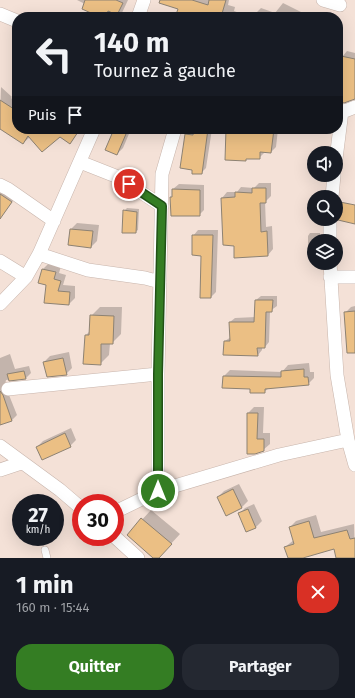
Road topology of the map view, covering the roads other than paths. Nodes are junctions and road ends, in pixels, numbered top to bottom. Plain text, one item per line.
1 (144, 0) edge
2 (323, 0) edge
3 (340, 7) edge
4 (140, 12) edge
5 (0, 14) edge
6 (12, 19) edge
7 (355, 107) edge
8 (343, 110) edge
9 (92, 134) edge
10 (174, 134) edge
11 (338, 134) edge
12 (337, 146) edge
13 (80, 162) junction
14 (0, 185) edge
15 (162, 206) junction
16 (54, 221) junction
17 (39, 254) junction
18 (0, 261) edge
19 (330, 270) edge
20 (26, 277) junction
21 (330, 277) junction
22 (355, 277) edge
23 (160, 282) junction
24 (0, 304) edge
25 (158, 374) junction
26 (8, 389) dead end
27 (348, 440) junction
28 (0, 446) edge
29 (355, 461) edge
30 (21, 463) junction
31 (0, 470) edge
32 (158, 491) junction
33 (72, 500) edge
34 (124, 508) edge
35 (124, 545) edge
36 (45, 550) dead end
37 (47, 558) edge
38 (138, 558) edge

1 - 4 street
2 - 3 street
5 - 6 street
7 - 8 street
9 - 13 street
10 - 15 street
11 - 12 street
13 - 15 street
13 - 16 street
14 - 16 street
15 - 23 street
16 - 17 street
17 - 20 street
17 - 23 street
18 - 20 street
19 - 21 street
20 - 24 street
21 - 22 street
21 - 27 street
23 - 25 street
25 - 26 street
25 - 32 street
27 - 29 street
27 - 32 street
28 - 30 street
30 - 31 street
30 - 33 street
32 - 34 street
35 - 38 street
36 - 37 lane

